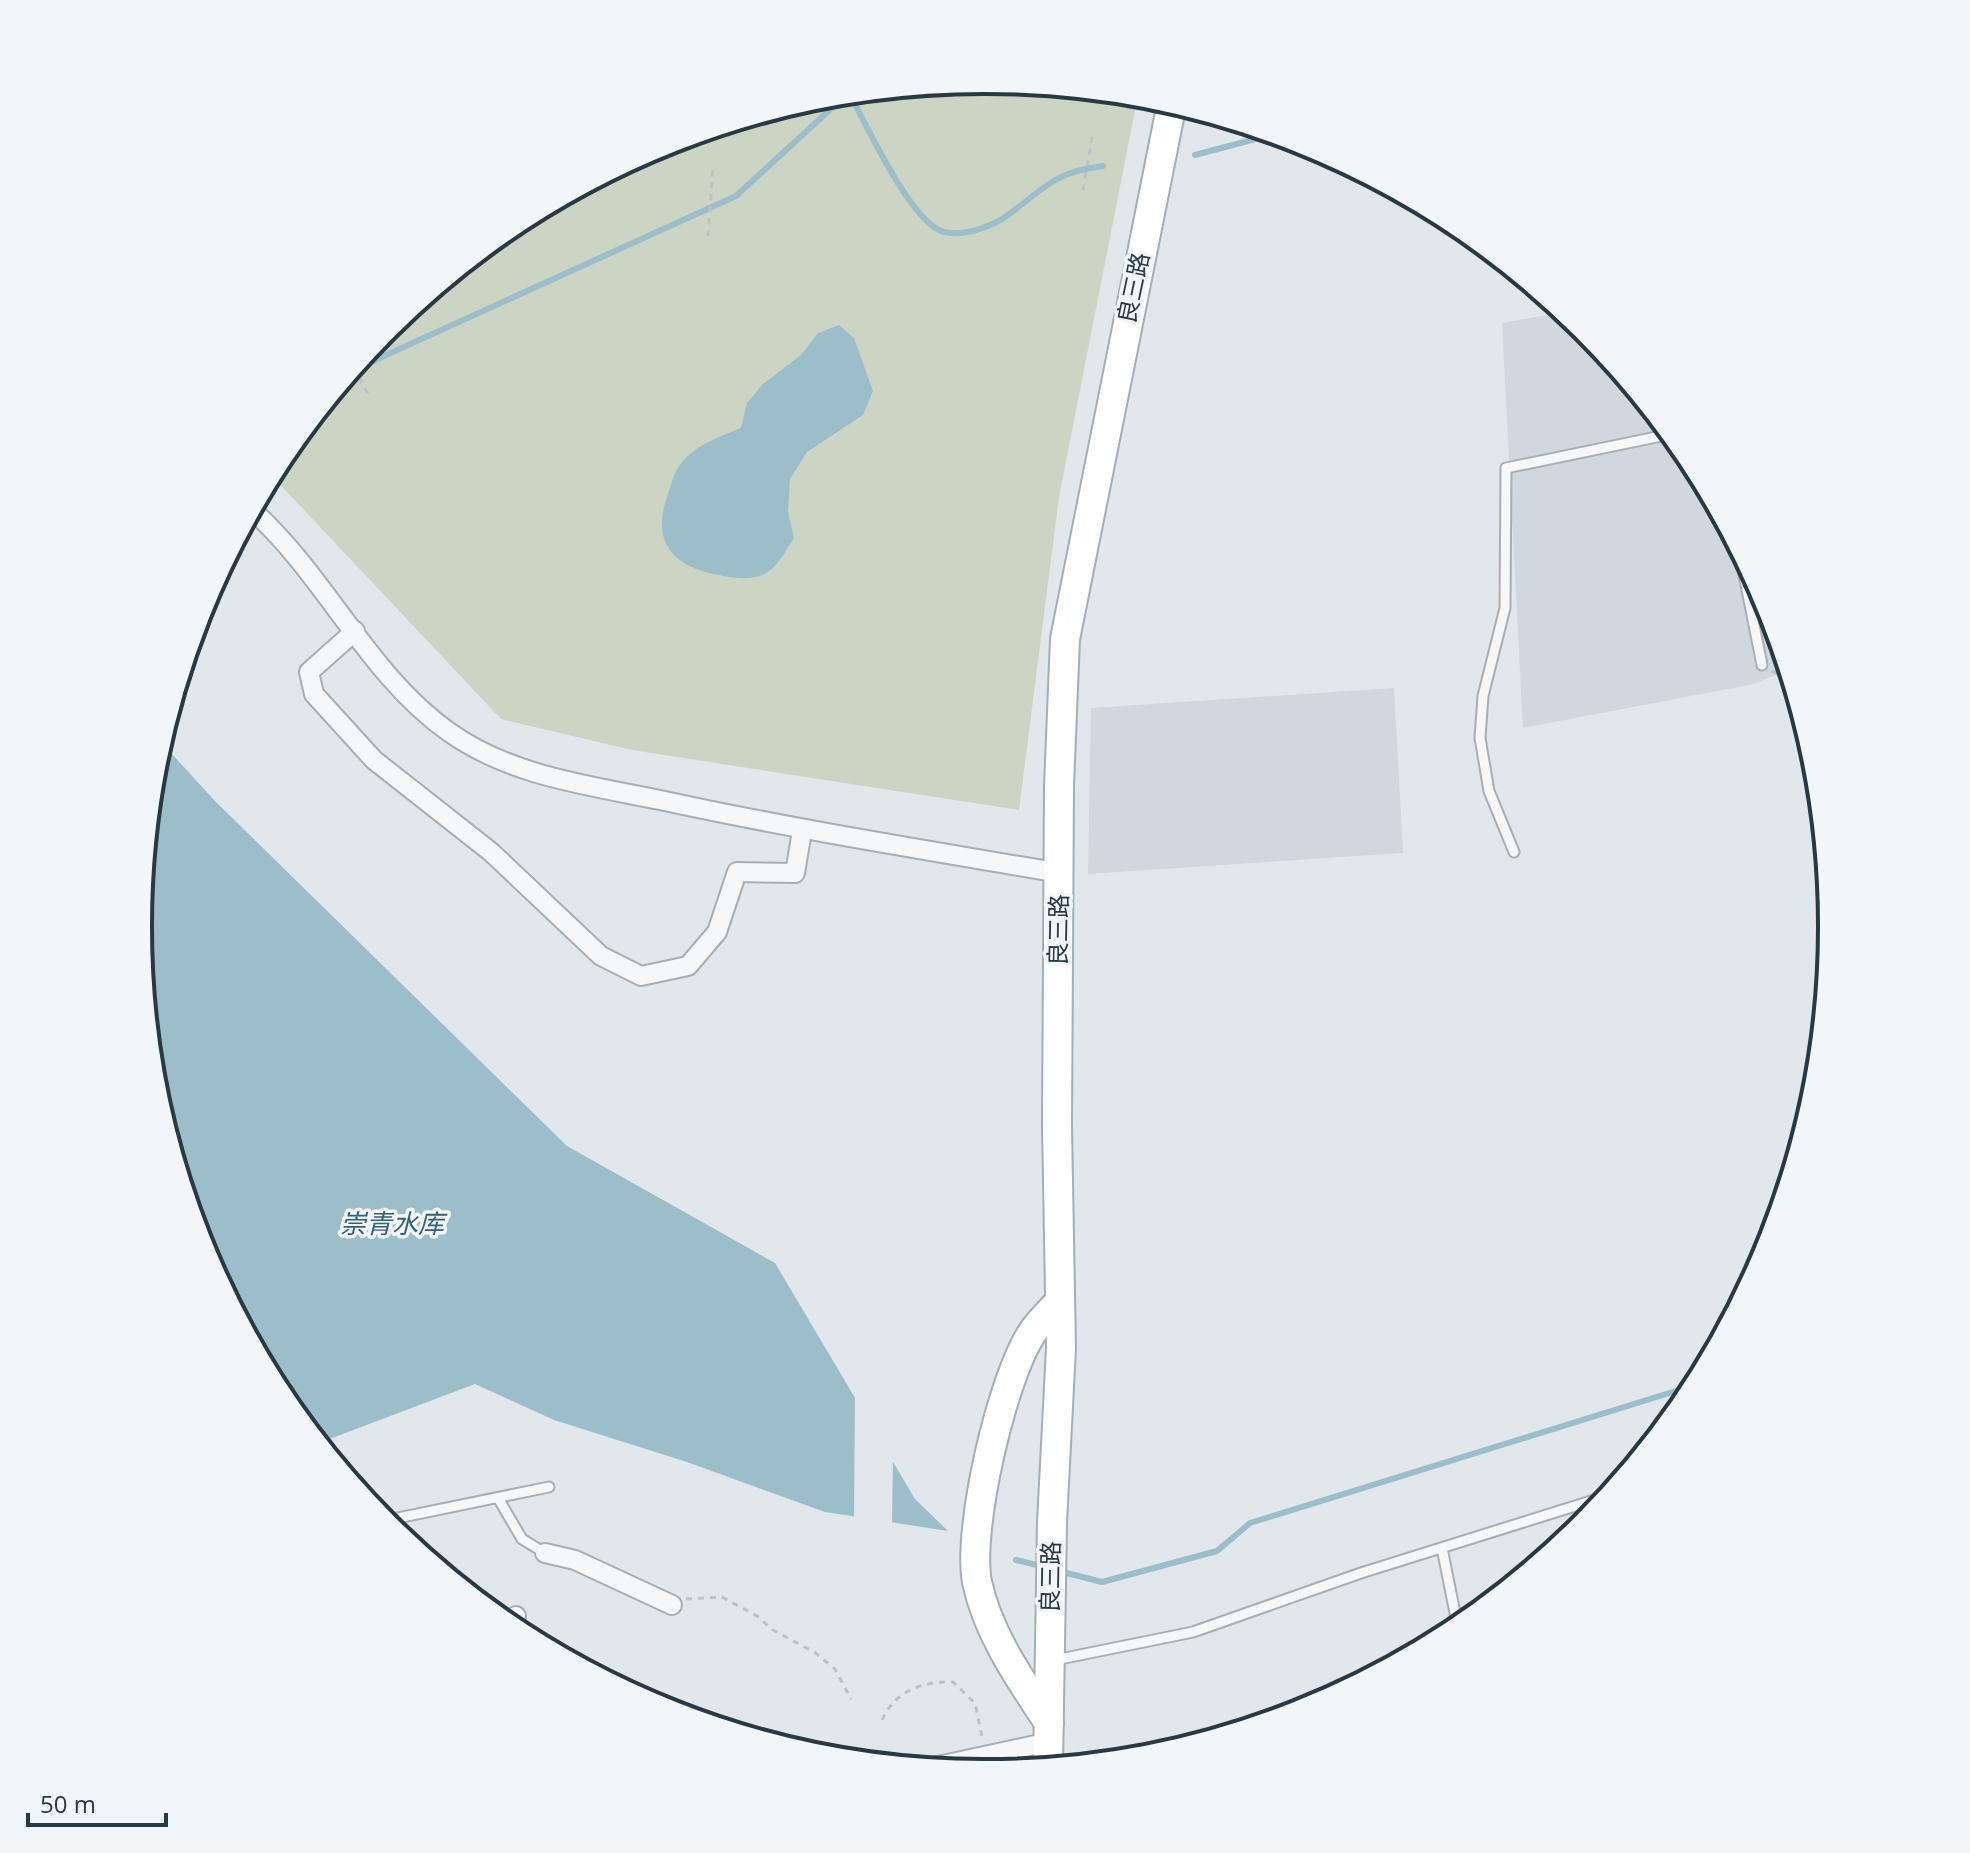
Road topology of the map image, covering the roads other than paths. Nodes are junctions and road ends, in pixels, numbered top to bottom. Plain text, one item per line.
1 (1170, 115) edge
2 (1657, 437) edge
3 (260, 518) edge
4 (1748, 594) edge
5 (355, 631) junction
6 (1762, 665) road end
7 (802, 831) junction
8 (1514, 852) dead end
9 (1060, 873) junction
10 (1060, 1301) junction
11 (549, 1487) dead end
12 (498, 1498) junction
13 (1585, 1503) edge
14 (399, 1518) edge
15 (1442, 1548) junction
16 (545, 1553) joint
17 (672, 1605) road end
18 (1455, 1614) edge
19 (1050, 1661) junction
20 (1049, 1744) edge
21 (1002, 1758) edge

1 - 9 main road, 良三路
2 - 8 lane
3 - 5 street
4 - 6 lane
5 - 7 street
5 - 7 street
7 - 9 street
9 - 10 main road, 良三路
10 - 19 main road, 良三路
10 - 20 main road
11 - 12 lane
12 - 14 lane
12 - 16 lane
13 - 15 lane
15 - 18 lane
15 - 19 lane
16 - 17 street
19 - 20 main road, 良三路
20 - 21 street

